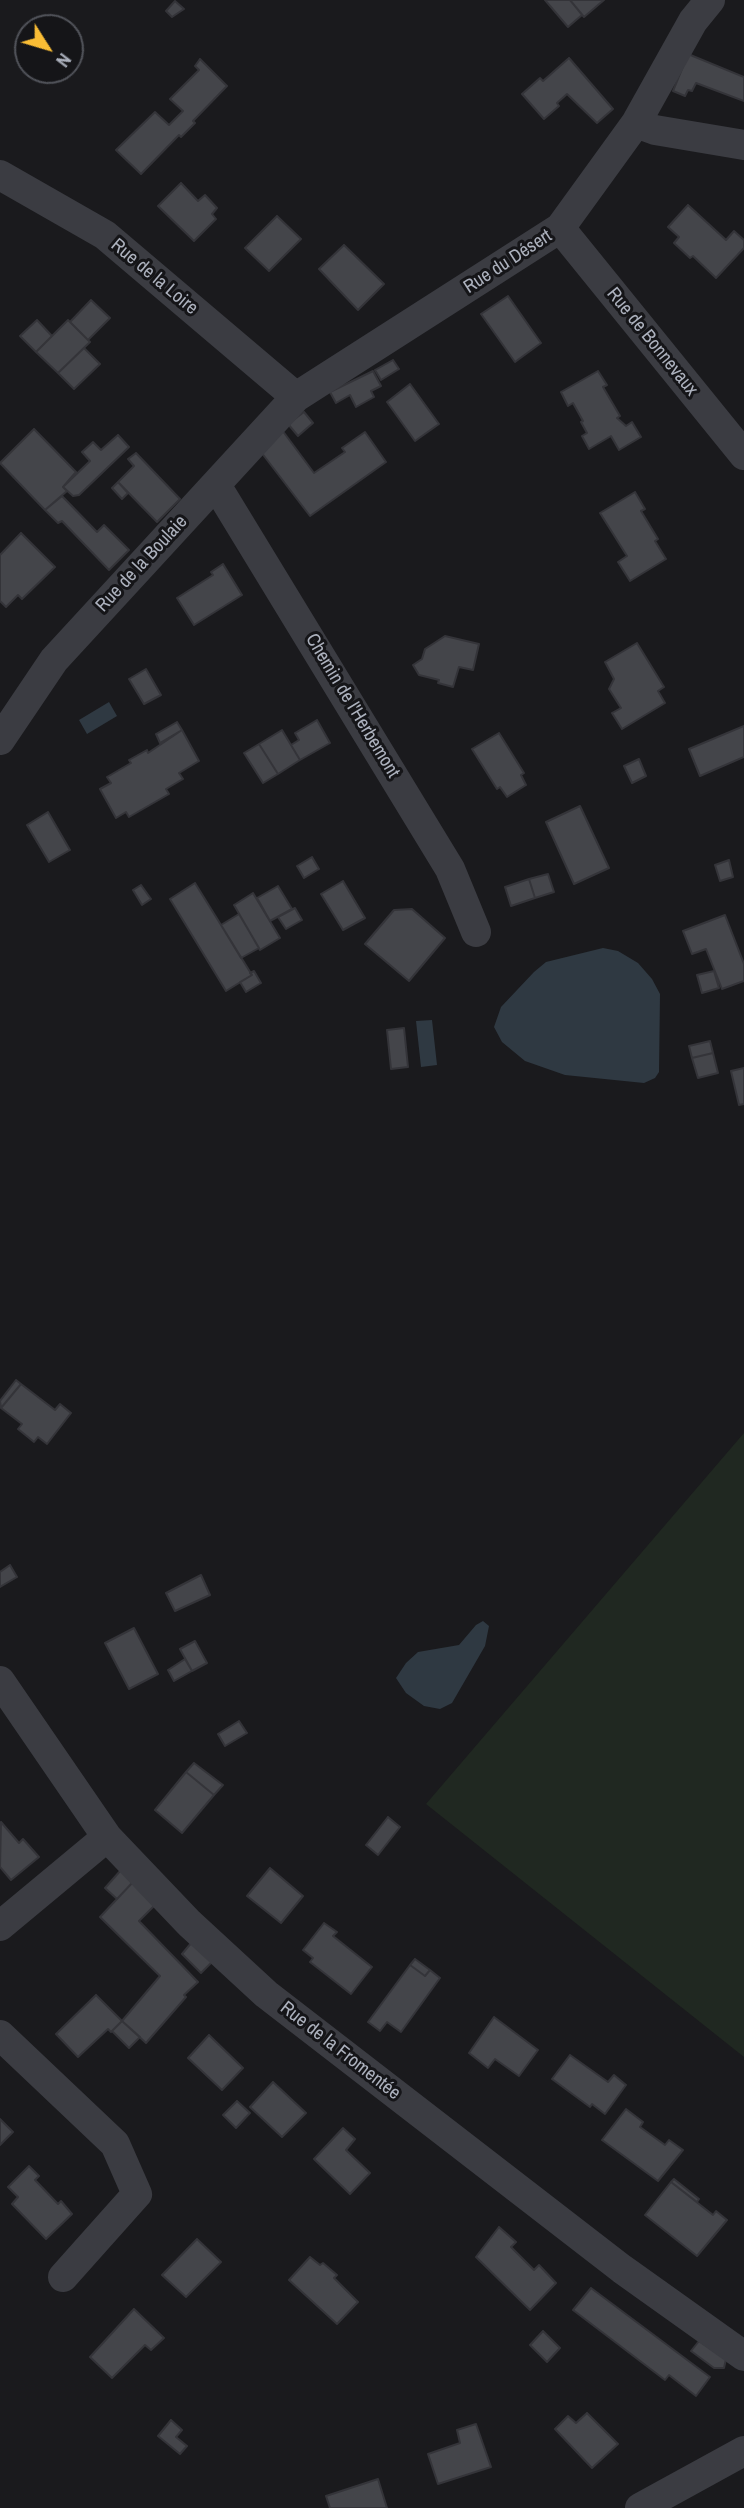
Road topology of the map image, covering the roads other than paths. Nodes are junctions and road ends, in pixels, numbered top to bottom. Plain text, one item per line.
1 (710, 0) edge
2 (636, 122) junction
3 (744, 145) edge
4 (0, 175) edge
5 (560, 228) junction
6 (296, 397) junction
7 (744, 455) edge
8 (216, 485) junction
9 (0, 740) edge
10 (476, 932) dead end
11 (0, 1681) edge
12 (107, 1837) junction
13 (0, 1926) edge
14 (0, 2035) edge
15 (63, 2277) dead end
16 (744, 2356) edge
17 (744, 2451) edge
18 (640, 2508) edge

1 - 2 street, Rue du Désert
2 - 3 street
2 - 5 street, Rue du Désert
4 - 6 street, Rue de la Loire
5 - 6 street, Rue du Désert
5 - 7 street, Rue de Bonnevaux
6 - 8 street, Rue de la Boulaie
8 - 9 street, Rue de la Boulaie
8 - 10 street, Chemin de l'Herbemont
11 - 12 street, Rue de la Fromentée
12 - 13 street
12 - 16 street, Rue de la Fromentée
14 - 15 street
17 - 18 street

